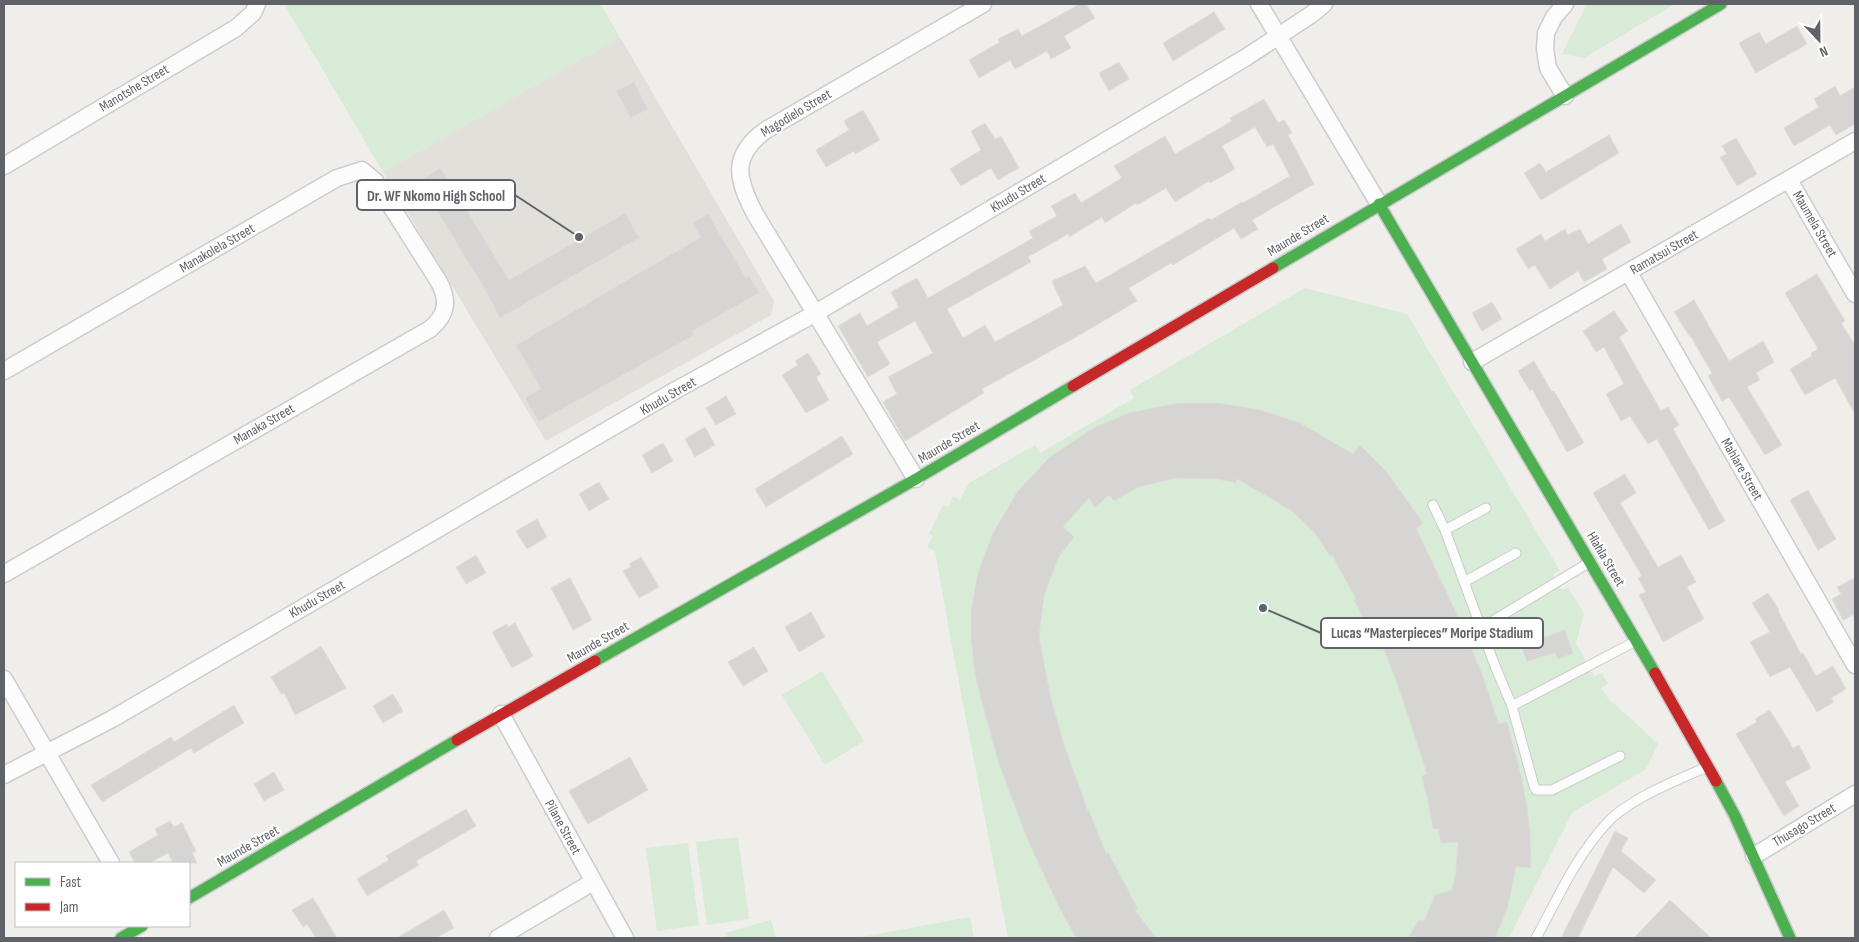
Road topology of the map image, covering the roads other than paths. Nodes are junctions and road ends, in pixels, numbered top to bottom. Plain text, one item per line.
1 (257, 4) edge
2 (983, 4) edge
3 (1259, 4) edge
4 (1324, 4) edge
5 (1566, 4) edge
6 (1721, 4) edge
7 (1279, 36) junction
8 (1565, 96) junction
9 (1855, 141) edge
10 (4, 166) edge
11 (1789, 180) junction
12 (1379, 204) junction
13 (410, 236) joint
14 (1629, 273) junction
15 (1855, 294) edge
16 (814, 314) junction
17 (1472, 362) junction
18 (4, 371) edge
19 (916, 479) junction
20 (1433, 505) dead end
21 (1486, 508) dead end
22 (1445, 530) junction
23 (1516, 553) dead end
24 (1590, 562) junction
25 (4, 574) edge
26 (1464, 582) junction
27 (1481, 628) junction
28 (1637, 641) junction
29 (1855, 665) edge
30 (4, 679) edge
31 (1512, 706) junction
32 (501, 714) junction
33 (46, 753) junction
34 (1620, 756) dead end
35 (1708, 767) junction
36 (4, 775) edge
37 (1855, 794) edge
38 (1754, 856) junction
39 (111, 862) edge
40 (593, 882) junction
41 (190, 897) edge
42 (140, 927) edge
43 (121, 938) edge
44 (498, 938) edge
45 (625, 938) edge
46 (1536, 938) edge
47 (1790, 938) edge

1 - 10 street, Manotshe Street
2 - 16 street, Magodielo Street
3 - 7 street
4 - 7 street, Khudu Street
5 - 8 street
6 - 8 street, Maunde Street
7 - 12 street
7 - 16 street, Khudu Street
8 - 12 street, Maunde Street
9 - 11 street, Ramatsui Street
11 - 14 street, Ramatsui Street
11 - 15 street, Maumela Street
12 - 17 street, Hlahla Street
12 - 19 street, Maunde Street
13 - 18 street, Manakolela Street
13 - 25 street, Manaka Street
14 - 17 street, Ramatsui Street
14 - 29 street, Mahlare Street
16 - 19 street, Magodielo Street
16 - 33 street, Khudu Street
17 - 24 street, Hlahla Street
19 - 32 street, Maunde Street
20 - 22 lane
21 - 22 lane
22 - 26 lane
23 - 26 lane
24 - 27 lane
24 - 28 street, Hlahla Street
26 - 27 lane
27 - 31 lane
28 - 31 lane
28 - 35 street, Hlahla Street
30 - 33 street
31 - 34 lane
32 - 40 street, Pilane Street
32 - 41 street, Maunde Street
33 - 36 street, Khudu Street
33 - 39 street
35 - 38 street, Hlahla Street
35 - 46 lane
37 - 38 street, Thusago Street
38 - 47 street, Hlahla Street
40 - 44 street
40 - 45 street, Pilane Street
42 - 43 street

